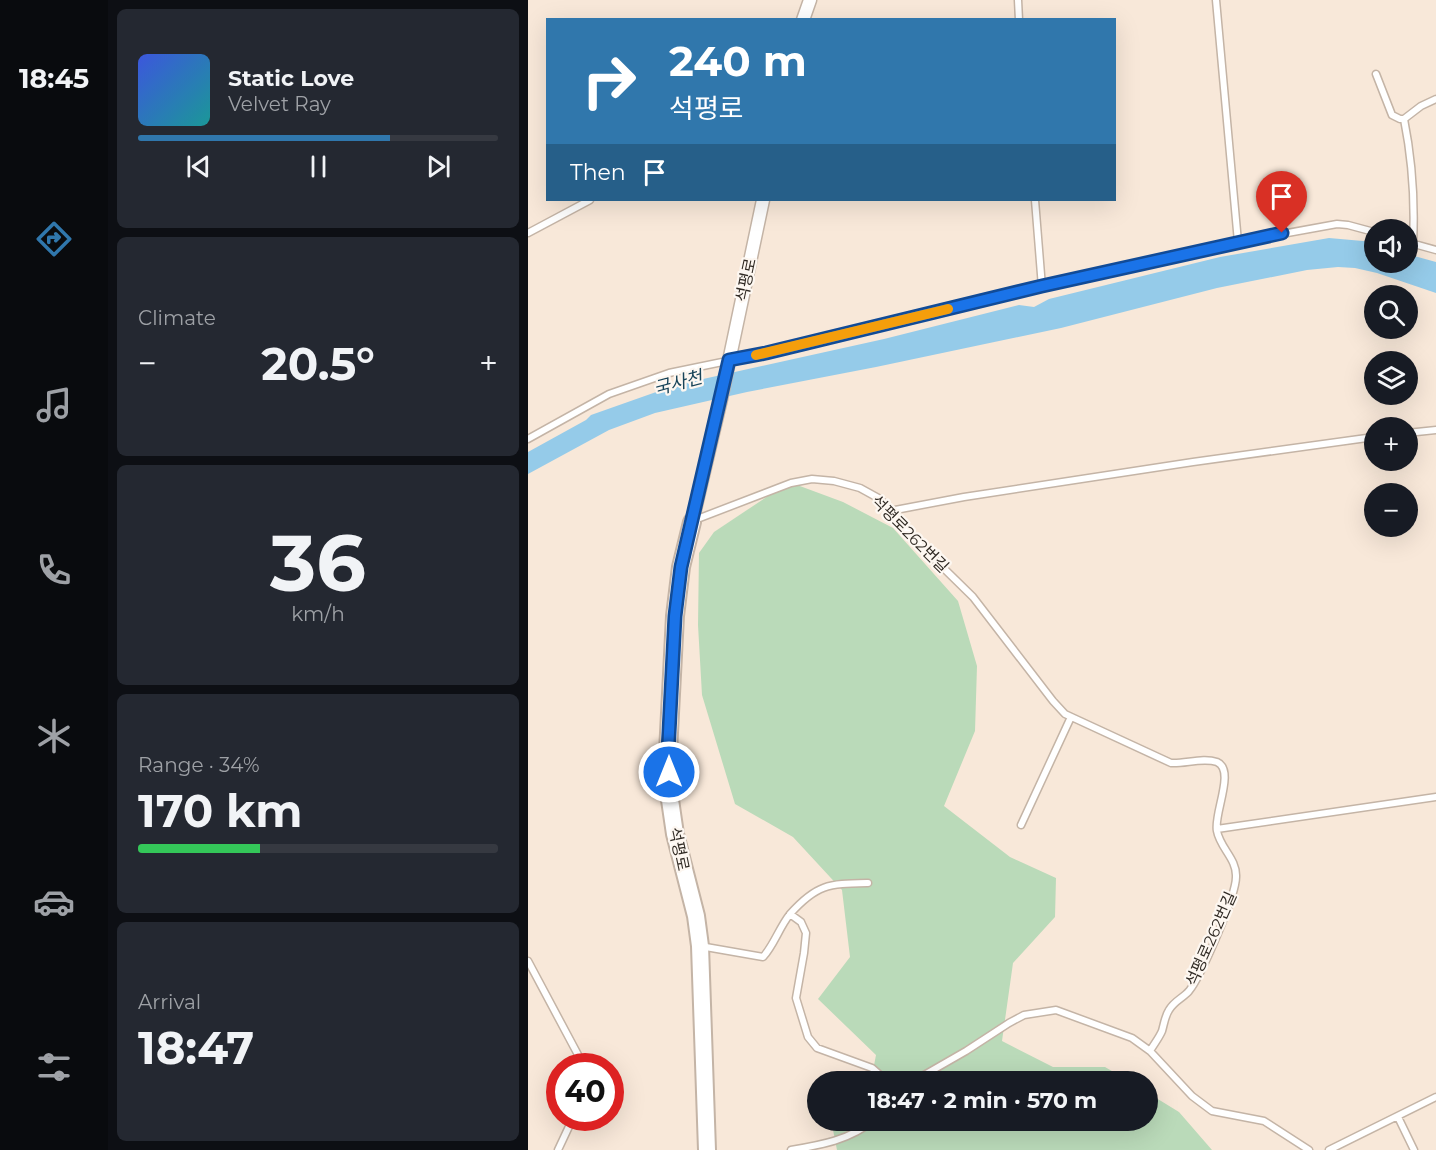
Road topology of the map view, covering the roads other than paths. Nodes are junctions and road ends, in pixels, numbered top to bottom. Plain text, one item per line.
1 (810, 0) edge
2 (1018, 0) edge
3 (1216, 0) edge
4 (804, 18) edge
5 (1019, 18) edge
6 (1376, 74) dead end
7 (1436, 99) edge
8 (1404, 119) junction
9 (588, 201) edge
10 (763, 201) edge
11 (1035, 201) edge
12 (1414, 219) edge
13 (1364, 229) edge
14 (528, 233) edge
15 (1238, 242) junction
16 (1418, 245) edge
17 (1436, 250) edge
18 (1042, 286) junction
19 (729, 364) junction
20 (1436, 430) edge
21 (1418, 432) edge
22 (528, 439) edge
23 (1364, 439) edge
24 (890, 510) junction
25 (692, 522) junction
26 (1071, 717) junction
27 (1436, 797) edge
28 (1021, 825) dead end
29 (1217, 829) junction
30 (868, 883) dead end
31 (790, 914) junction
32 (700, 946) junction
33 (528, 961) edge
34 (1150, 1051) junction
35 (577, 1053) edge
36 (875, 1071) edge
37 (932, 1071) edge
38 (1436, 1097) edge
39 (1398, 1117) junction
40 (567, 1131) edge
41 (858, 1131) edge
42 (558, 1150) edge
43 (707, 1150) edge
44 (791, 1150) edge
45 (1309, 1150) edge
46 (1329, 1150) edge
47 (1414, 1150) edge

1 - 4 street
2 - 5 lane
3 - 15 lane
6 - 8 lane
7 - 8 lane
8 - 12 lane
9 - 14 lane
10 - 19 street, 석평로
11 - 18 lane
13 - 15 lane
15 - 18 lane
16 - 17 lane
18 - 19 lane
19 - 22 lane
19 - 25 street, 석평로
20 - 21 lane
23 - 24 lane
24 - 25 lane, 석평로262번길
24 - 26 lane, 석평로262번길
25 - 32 street, 석평로
26 - 28 lane
26 - 29 lane, 석평로262번길
27 - 29 lane
29 - 34 lane, 석평로262번길
30 - 31 lane
31 - 32 lane
31 - 36 lane
32 - 43 street, 석평로
33 - 35 lane
34 - 37 lane
34 - 45 lane
38 - 39 lane
39 - 46 lane
39 - 47 lane
40 - 42 lane
41 - 44 lane

